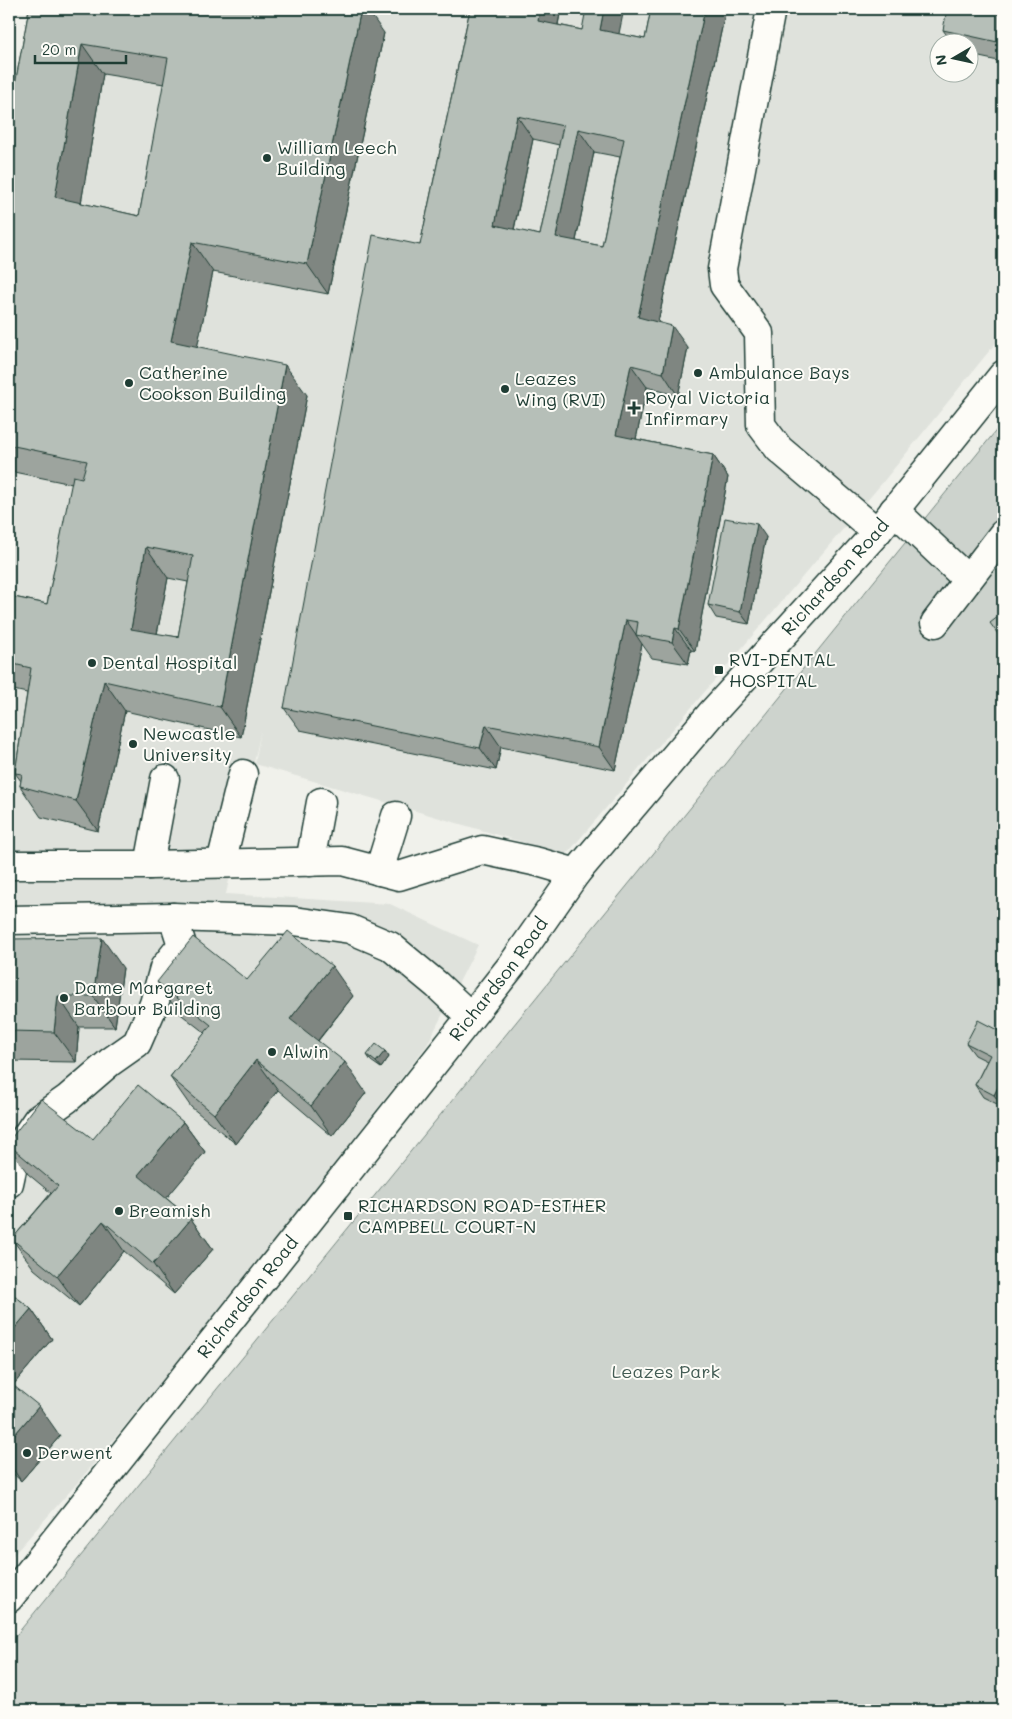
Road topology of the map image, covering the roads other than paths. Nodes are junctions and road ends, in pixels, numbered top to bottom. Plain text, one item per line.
1 (771, 9) edge
2 (1003, 375) edge
3 (894, 510) junction
4 (877, 532) junction
5 (1003, 534) edge
6 (968, 579) junction
7 (935, 623) dead end
8 (242, 774) dead end
9 (164, 779) dead end
10 (321, 802) dead end
11 (396, 816) dead end
12 (310, 862) junction
13 (221, 863) junction
14 (9, 865) edge
15 (149, 865) junction
16 (379, 871) junction
17 (576, 873) junction
18 (173, 917) junction
19 (9, 920) edge
20 (470, 1016) junction
21 (9, 1183) edge
22 (9, 1598) edge

1 - 4 street
2 - 3 street, Richardson Road
3 - 4 street, Richardson Road
3 - 6 street
4 - 17 street, Richardson Road
5 - 6 street
6 - 7 street
8 - 13 street
9 - 15 street
10 - 12 street
11 - 16 street
12 - 13 street
12 - 16 street
13 - 15 street
14 - 15 street
16 - 17 street
17 - 20 street, Richardson Road
18 - 19 street
18 - 20 street
18 - 21 street
20 - 22 street, Richardson Road

